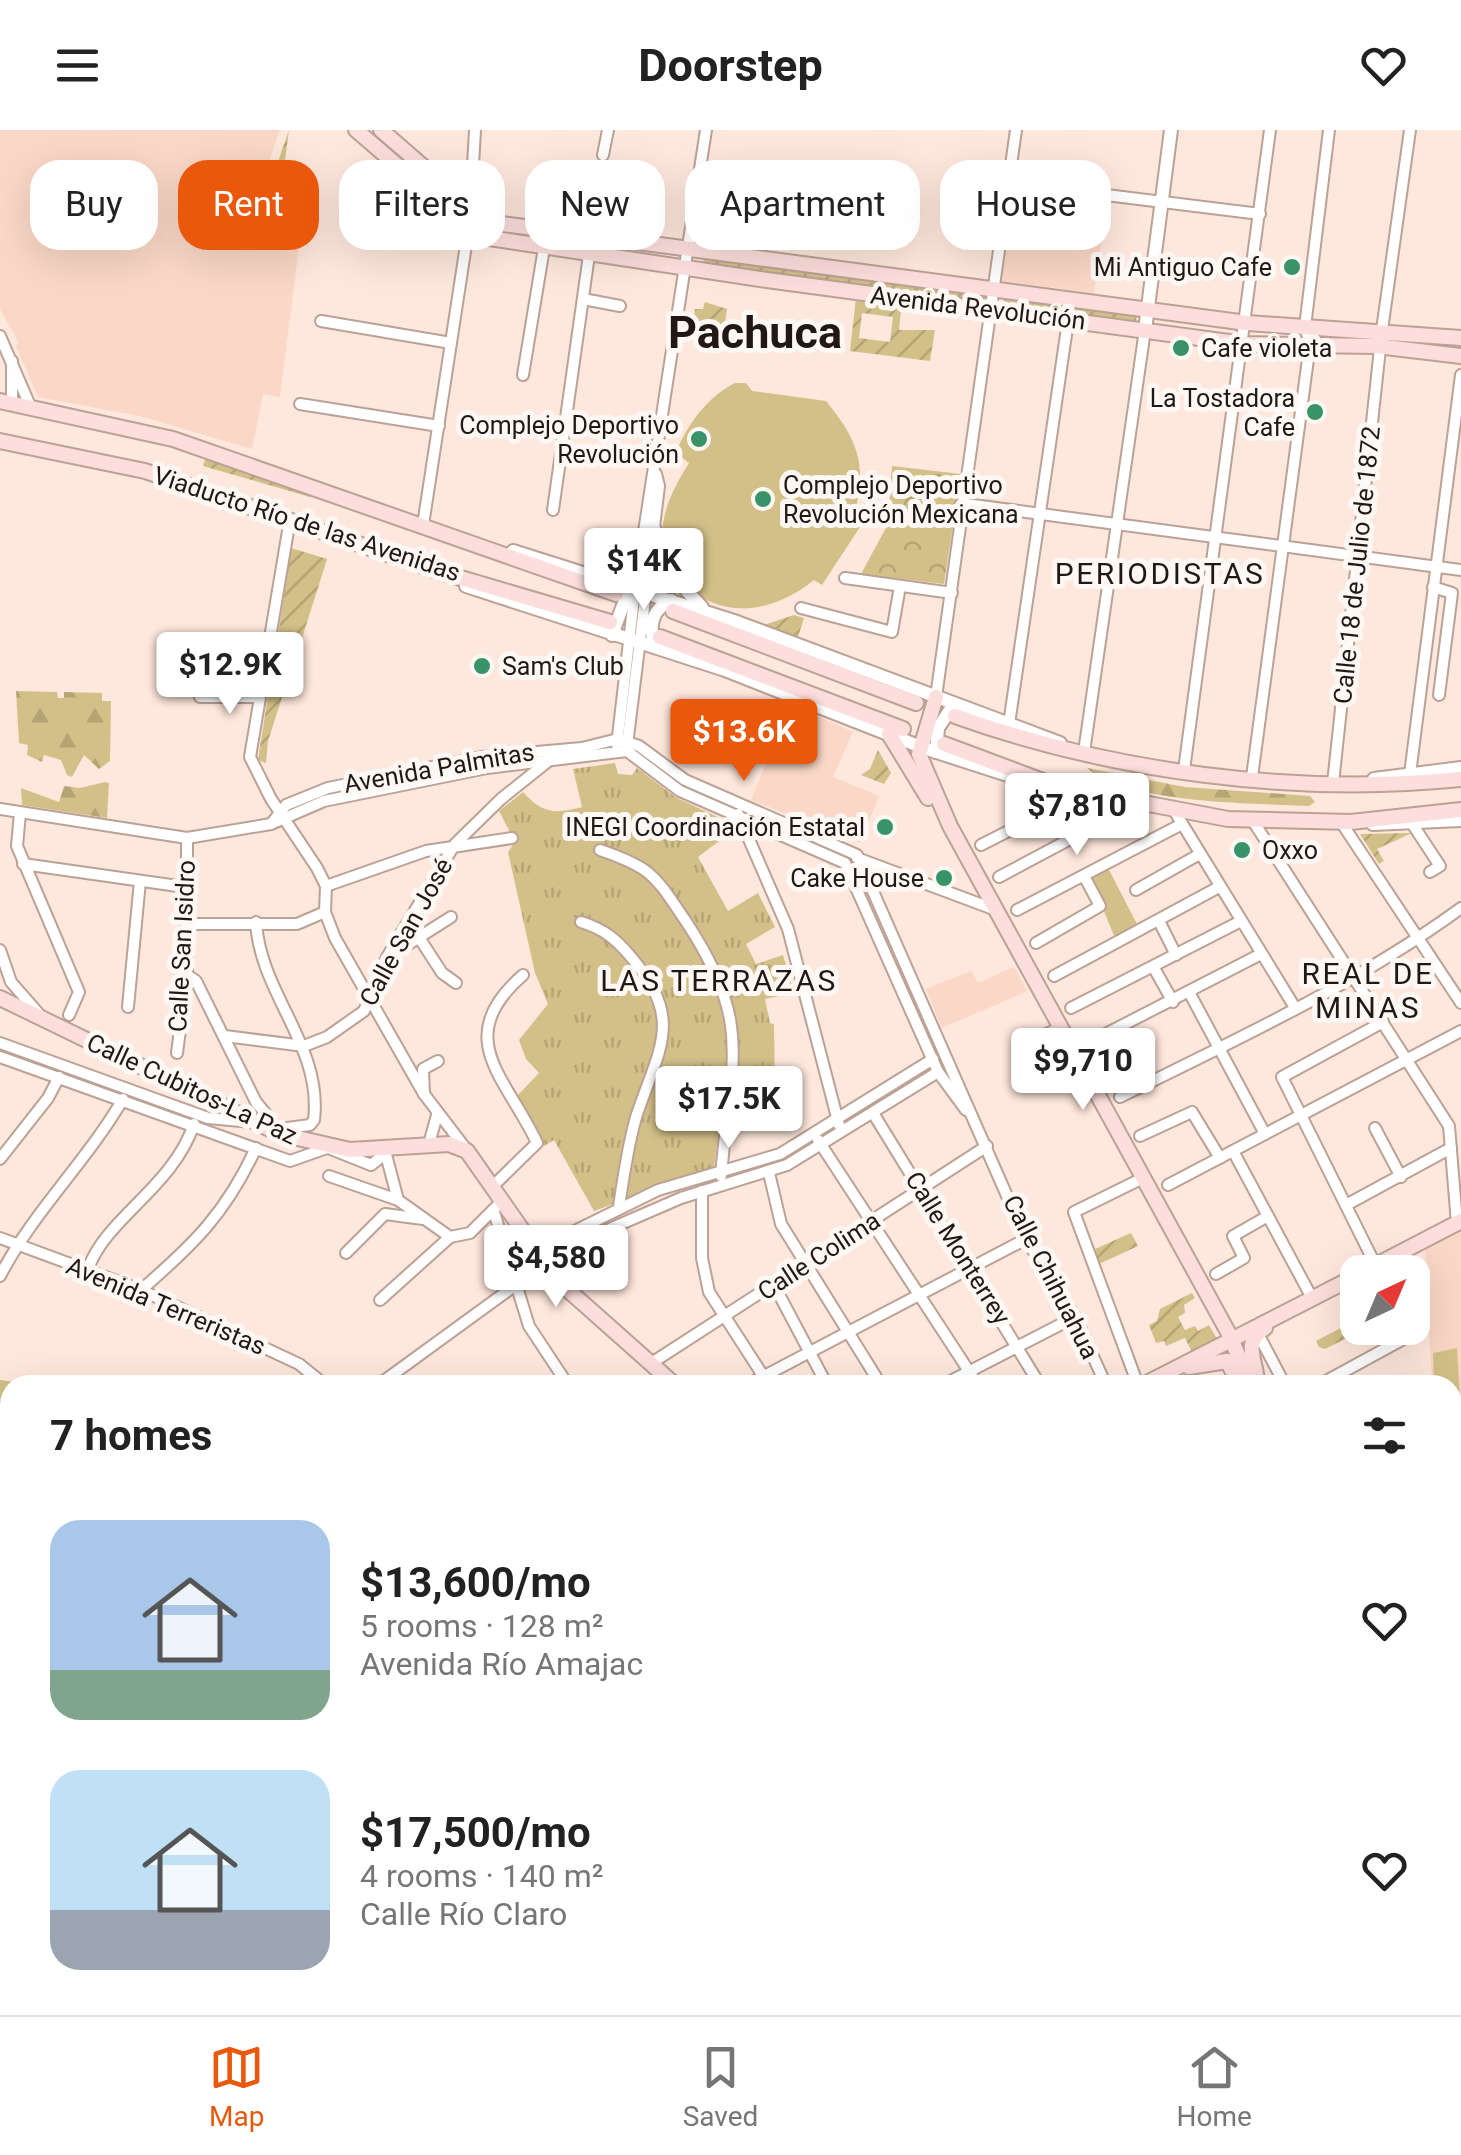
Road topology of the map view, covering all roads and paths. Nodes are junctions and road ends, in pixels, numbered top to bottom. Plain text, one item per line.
1 (356, 130) edge
2 (381, 130) edge
3 (475, 130) edge
4 (608, 130) edge
5 (706, 130) edge
6 (1016, 130) edge
7 (1171, 130) edge
8 (1270, 130) edge
9 (1329, 130) edge
10 (1410, 130) edge
11 (604, 156) dead end
12 (391, 160) edge
13 (416, 160) edge
14 (473, 160) edge
15 (702, 160) edge
16 (1012, 160) edge
17 (1111, 196) edge
18 (1162, 202) junction
19 (1260, 214) junction
20 (505, 224) edge
21 (685, 249) edge
22 (466, 250) edge
23 (544, 250) edge
24 (557, 250) edge
25 (689, 250) joint
26 (1000, 250) edge
27 (589, 255) junction
28 (687, 269) junction
29 (994, 292) junction
30 (583, 299) junction
31 (620, 306) dead end
32 (1148, 310) junction
33 (992, 311) junction
34 (1068, 320) junction
35 (321, 321) dead end
36 (1247, 323) junction
37 (1304, 326) junction
38 (1145, 330) junction
39 (0, 336) edge
40 (1381, 338) junction
41 (1461, 338) edge
42 (452, 343) junction
43 (1244, 344) junction
44 (1310, 344) junction
45 (1461, 356) edge
46 (12, 360) junction
47 (523, 375) dead end
48 (1461, 375) edge
49 (6, 402) edge
50 (300, 404) dead end
51 (32, 408) junction
52 (438, 426) junction
53 (0, 441) edge
54 (656, 473) junction
55 (966, 504) junction
56 (553, 510) dead end
57 (1042, 514) junction
58 (290, 520) junction
59 (1119, 523) junction
60 (423, 525) junction
61 (654, 528) junction
62 (1218, 538) junction
63 (1283, 546) junction
64 (1360, 555) junction
65 (1437, 566) junction
66 (1461, 570) edge
67 (844, 578) dead end
68 (900, 586) junction
69 (1433, 587) junction
70 (618, 590) junction
71 (640, 591) junction
72 (952, 593) junction
73 (672, 606) junction
74 (801, 608) dead end
75 (708, 612) junction
76 (611, 628) junction
77 (634, 641) junction
78 (662, 643) junction
79 (805, 648) junction
80 (785, 652) junction
81 (822, 666) junction
82 (773, 679) junction
83 (1419, 683) junction
84 (794, 696) junction
85 (818, 696) junction
86 (200, 697) dead end
87 (259, 697) junction
88 (936, 697) junction
89 (916, 702) dead end
90 (955, 710) junction
91 (1009, 724) junction
92 (896, 732) junction
93 (622, 745) junction
94 (921, 746) junction
95 (940, 748) junction
96 (1077, 751) junction
97 (547, 755) junction
98 (1461, 768) edge
99 (1184, 770) junction
100 (1410, 774) junction
101 (1252, 777) junction
102 (1461, 779) edge
103 (1338, 783) junction
104 (1084, 793) junction
105 (731, 800) junction
106 (1136, 804) junction
107 (0, 809) edge
108 (1461, 810) edge
109 (20, 813) junction
110 (738, 814) junction
111 (284, 815) junction
112 (1178, 818) junction
113 (1461, 820) edge
114 (1253, 821) junction
115 (1346, 822) junction
116 (1414, 825) junction
117 (950, 826) junction
118 (187, 838) junction
119 (512, 838) dead end
120 (455, 844) junction
121 (981, 845) dead end
122 (600, 850) dead end
123 (828, 854) junction
124 (1198, 855) junction
125 (861, 858) junction
126 (23, 864) junction
127 (1430, 872) dead end
128 (1084, 876) junction
129 (999, 877) dead end
130 (140, 881) junction
131 (326, 886) junction
132 (185, 888) junction
133 (1219, 888) junction
134 (1136, 890) dead end
135 (1461, 908) edge
136 (996, 910) junction
137 (1017, 910) dead end
138 (325, 912) junction
139 (451, 917) dead end
140 (1159, 921) junction
141 (1240, 921) junction
142 (256, 922) junction
143 (582, 922) dead end
144 (186, 924) junction
145 (1420, 938) junction
146 (420, 939) junction
147 (1036, 944) dead end
148 (0, 950) edge
149 (1261, 954) junction
150 (1176, 955) junction
151 (387, 957) junction
152 (1154, 968) junction
153 (186, 975) junction
154 (1354, 975) junction
155 (523, 976) dead end
156 (1054, 976) dead end
157 (456, 982) dead end
158 (1189, 992) junction
159 (0, 998) edge
160 (370, 999) junction
161 (1173, 1002) junction
162 (1461, 1004) edge
163 (1294, 1006) junction
164 (128, 1007) dead end
165 (1071, 1008) dead end
166 (69, 1014) dead end
167 (44, 1021) junction
168 (1384, 1022) junction
169 (1061, 1028) junction
170 (1461, 1031) edge
171 (225, 1036) junction
172 (1090, 1042) dead end
173 (0, 1043) edge
174 (1022, 1044) dead end
175 (304, 1046) junction
176 (1218, 1048) junction
177 (178, 1053) dead end
178 (0, 1057) edge
179 (933, 1060) junction
180 (438, 1061) dead end
181 (1409, 1062) junction
182 (938, 1072) junction
183 (59, 1078) junction
184 (424, 1094) junction
185 (1120, 1097) dead end
186 (123, 1098) junction
187 (873, 1113) junction
188 (438, 1115) junction
189 (970, 1115) junction
190 (1300, 1116) junction
191 (836, 1120) junction
192 (253, 1122) junction
193 (194, 1124) junction
194 (1375, 1128) dead end
195 (280, 1131) junction
196 (842, 1133) junction
197 (1265, 1134) junction
198 (1140, 1136) dead end
199 (818, 1141) junction
200 (429, 1144) junction
201 (987, 1146) junction
202 (256, 1148) junction
203 (329, 1148) junction
204 (1451, 1148) junction
205 (385, 1149) junction
206 (467, 1151) junction
207 (1233, 1152) junction
208 (1220, 1158) junction
209 (0, 1159) edge
210 (769, 1173) junction
211 (721, 1174) junction
212 (328, 1176) dead end
213 (1401, 1177) junction
214 (1143, 1178) junction
215 (1168, 1185) dead end
216 (720, 1187) junction
217 (922, 1188) junction
218 (702, 1191) junction
219 (497, 1198) junction
220 (398, 1200) junction
221 (1346, 1205) junction
222 (620, 1206) junction
223 (1268, 1216) junction
224 (425, 1219) junction
225 (872, 1222) junction
226 (1459, 1222) edge
227 (450, 1237) junction
228 (0, 1238) edge
229 (1026, 1239) junction
230 (16, 1245) junction
231 (346, 1253) dead end
232 (536, 1255) junction
233 (1361, 1255) edge
234 (1396, 1255) edge
235 (806, 1264) junction
236 (88, 1269) junction
237 (971, 1269) junction
238 (1216, 1274) dead end
239 (0, 1276) edge
240 (1340, 1284) edge
241 (774, 1285) junction
242 (513, 1287) junction
243 (141, 1290) junction
244 (922, 1296) junction
245 (1312, 1298) junction
246 (380, 1300) dead end
247 (725, 1316) junction
248 (1075, 1317) junction
249 (1256, 1330) junction
250 (847, 1332) junction
251 (1232, 1340) junction
252 (1392, 1345) edge
253 (1020, 1348) junction
254 (810, 1353) junction
255 (650, 1364) junction
256 (1178, 1368) junction
257 (970, 1371) junction
258 (313, 1375) edge
259 (393, 1375) edge
260 (561, 1375) edge
261 (663, 1375) edge
262 (764, 1375) edge
263 (775, 1375) edge
264 (822, 1375) edge
265 (875, 1375) edge
266 (962, 1375) edge
267 (972, 1375) edge
268 (1035, 1375) edge
269 (1101, 1375) edge
270 (1137, 1375) edge
271 (1163, 1375) edge
272 (1235, 1375) edge
273 (1249, 1375) edge
274 (1253, 1375) edge
275 (1281, 1375) edge
276 (1337, 1375) edge

1 - 12 main road, Avenida Revolución
2 - 13 main road, Avenida Revolución
3 - 14 street
4 - 11 street
5 - 15 street
6 - 16 street
7 - 18 street
8 - 19 street
9 - 37 street
10 - 40 street, Calle 18 de Julio de 1872
17 - 18 street
18 - 19 street
18 - 32 street
19 - 36 street
20 - 21 main road, Avenida Revolución
22 - 42 street
23 - 47 street
24 - 27 main road, Avenida Revolución
25 - 28 street
25 - 29 main road, Avenida Revolución
26 - 29 street
27 - 28 main road, Avenida Revolución
27 - 30 street
28 - 33 main road, Avenida Revolución
28 - 54 street
29 - 32 main road, Avenida Revolución
29 - 33 street
30 - 31 street
30 - 56 street
32 - 36 main road, Avenida Revolución
32 - 38 street
33 - 34 main road, Avenida Revolución
33 - 55 street
34 - 38 main road, Avenida Revolución
34 - 57 street
35 - 42 street
36 - 37 main road, Avenida Revolución
36 - 43 street
37 - 40 main road, Avenida Revolución
37 - 44 street
38 - 43 main road, Avenida Revolución
38 - 59 street
39 - 46 street
40 - 41 main road, Avenida Revolución
40 - 44 main road, Avenida Revolución
40 - 45 main road, Avenida Revolución
40 - 64 street, Calle 18 de Julio de 1872
42 - 52 street
43 - 44 main road, Avenida Revolución
43 - 62 street
44 - 63 street
46 - 49 street
46 - 51 street
48 - 65 street
49 - 51 main road, Viaducto Río de las Avenidas
50 - 52 street
51 - 60 main road, Viaducto Río de las Avenidas
52 - 60 street
53 - 58 main road, Viaducto Río de las Avenidas
54 - 61 street
54 - 71 street
55 - 57 street
55 - 72 street
57 - 59 street
57 - 91 street
58 - 76 main road, Viaducto Río de las Avenidas
58 - 87 street
59 - 62 street
59 - 96 street
60 - 70 main road, Viaducto Río de las Avenidas
61 - 71 street
61 - 75 street
62 - 63 street
62 - 99 street
63 - 64 street
63 - 101 street
64 - 65 street
64 - 103 street, Calle 18 de Julio de 1872
65 - 66 street
65 - 69 street
67 - 68 street
68 - 72 street
68 - 74 street
69 - 83 street
69 - 83 street
70 - 71 street, Viaducto Río de las Avenidas
70 - 76 street
71 - 73 street, Viaducto Río de las Avenidas
71 - 77 street
72 - 88 street
73 - 75 street, Viaducto Río de las Avenidas
73 - 78 street
73 - 80 main road, Viaducto Río de las Avenidas
75 - 79 street, Viaducto Río de las Avenidas
76 - 77 street
77 - 78 street
77 - 93 street
78 - 82 main road
78 - 84 street
79 - 80 main road
79 - 81 main road
79 - 88 street, Viaducto Río de las Avenidas
80 - 81 main road, Viaducto Río de las Avenidas
81 - 89 main road, Viaducto Río de las Avenidas
82 - 84 main road
82 - 85 main road
83 - 100 street
84 - 85 main road
84 - 92 street
85 - 92 main road
86 - 87 street
87 - 111 street
88 - 90 street, Viaducto Río de las Avenidas
88 - 94 main road
90 - 91 street, Viaducto Río de las Avenidas
90 - 95 street
90 - 96 main road, Viaducto Río de las Avenidas
91 - 96 street, Viaducto Río de las Avenidas
92 - 94 street
92 - 117 main road
93 - 97 street, Avenida Palmitas
93 - 105 street
93 - 110 street
94 - 95 street
94 - 117 main road
95 - 104 main road
96 - 99 main road, Viaducto Río de las Avenidas
97 - 111 street, Avenida Palmitas
97 - 120 street, Calle San José
98 - 100 street, Viaducto Río de las Avenidas
99 - 101 main road, Viaducto Río de las Avenidas
100 - 103 street, Viaducto Río de las Avenidas
101 - 103 main road, Viaducto Río de las Avenidas
102 - 103 main road, Viaducto Río de las Avenidas
104 - 106 main road
104 - 121 street
105 - 110 street
105 - 125 street
106 - 112 main road
106 - 129 street
107 - 109 street
108 - 115 main road
109 - 118 street
109 - 126 street
110 - 123 street
110 - 191 street
111 - 118 street
111 - 131 street
112 - 114 main road
112 - 124 street
112 - 128 street
113 - 116 street
114 - 115 main road
114 - 154 street
115 - 116 street
115 - 145 street
116 - 127 street
117 - 136 main road
118 - 132 street, Calle San Isidro
119 - 120 street
120 - 131 street
120 - 151 street, Calle San José
122 - 211 street
123 - 125 street
123 - 179 street, Calle Chihuahua
124 - 133 street
124 - 134 street
125 - 136 street
125 - 189 street, Calle Chihuahua
126 - 130 street
126 - 166 street
128 - 137 street
128 - 147 street
130 - 132 street
130 - 164 street
131 - 138 street
132 - 144 street, Calle San Isidro
133 - 140 street
133 - 141 street
135 - 145 street
136 - 169 main road
138 - 142 street
138 - 160 street
139 - 146 street
140 - 150 street
140 - 156 street
141 - 149 street
141 - 150 street
142 - 144 street
142 - 175 street
143 - 222 street
144 - 153 street, Calle San Isidro
145 - 154 street
145 - 162 street
146 - 151 street
146 - 157 street
148 - 167 street
149 - 158 street
149 - 163 street
150 - 152 street
151 - 160 street, Calle San José
152 - 161 street
152 - 165 street
153 - 171 street
153 - 177 street, Calle San Isidro
154 - 163 street
154 - 168 street
155 - 219 street
158 - 161 street
158 - 176 street
159 - 167 main road, Calle Cubitos-La Paz
160 - 175 street, Calle San José
160 - 184 street
161 - 172 street
163 - 176 street
167 - 192 main road, Calle Cubitos-La Paz
168 - 181 street
168 - 190 street
169 - 174 street
169 - 214 main road
170 - 181 street
171 - 175 street
171 - 195 street
173 - 192 street
175 - 195 street
176 - 185 street
176 - 197 street
178 - 183 street
179 - 182 street, Calle Chihuahua
179 - 191 street
180 - 184 street
181 - 190 street
181 - 204 street
182 - 187 street
182 - 189 street, Calle Chihuahua
183 - 186 street
183 - 209 street
184 - 188 street
186 - 193 street
186 - 230 street
187 - 196 street
187 - 217 street, Calle Monterrey
188 - 200 street
188 - 206 street
189 - 201 street, Calle Chihuahua
190 - 197 street
190 - 221 street
191 - 196 street
191 - 199 street
192 - 195 main road, Calle Cubitos-La Paz
193 - 202 street
193 - 236 street
194 - 213 street
195 - 203 main road, Calle Cubitos-La Paz
196 - 199 street
197 - 207 street
198 - 208 street
199 - 210 street
199 - 211 street
199 - 225 street
200 - 205 main road, Calle Cubitos-La Paz
200 - 206 main road, Calle Cubitos-La Paz
201 - 217 street, Calle Colima
201 - 229 street, Calle Chihuahua
202 - 203 street
202 - 243 street
203 - 205 main road, Calle Cubitos-La Paz
204 - 213 street
204 - 226 street
205 - 220 street
206 - 219 main road
207 - 208 street
207 - 223 street
208 - 215 street
210 - 216 street
210 - 235 street
211 - 216 street
211 - 222 street
212 - 220 street
213 - 221 street
214 - 251 main road
214 - 270 street
216 - 218 street
217 - 225 street, Calle Colima
217 - 237 street, Calle Monterrey
218 - 232 street
218 - 247 street
219 - 227 street
219 - 232 main road
219 - 242 street
220 - 224 street
221 - 233 street
222 - 232 street
223 - 238 street
223 - 245 street
224 - 227 street
224 - 231 street
225 - 235 street, Calle Colima
225 - 244 street
226 - 234 main road
227 - 246 street
228 - 230 street, Avenida Terreristas
229 - 237 street
229 - 248 street, Calle Chihuahua
230 - 236 street, Avenida Terreristas
230 - 239 street
232 - 255 main road
235 - 241 street, Calle Colima
235 - 250 street
236 - 243 street, Avenida Terreristas
237 - 244 street
237 - 253 street, Calle Monterrey
240 - 245 main road
241 - 247 street, Calle Colima
241 - 254 street
242 - 259 street
242 - 260 street
243 - 258 street, Avenida Terreristas
244 - 250 street
244 - 257 street
245 - 249 main road
247 - 255 street, Calle Colima
247 - 262 street
248 - 253 street
248 - 269 street, Calle Chihuahua
249 - 251 main road
249 - 274 main road
249 - 275 street
250 - 254 street
250 - 265 street
251 - 256 main road
251 - 273 main road
252 - 276 street
253 - 257 street
253 - 268 street, Calle Monterrey
254 - 263 street
254 - 264 street
255 - 261 main road
256 - 271 main road
256 - 272 main road
257 - 266 street
257 - 267 street

